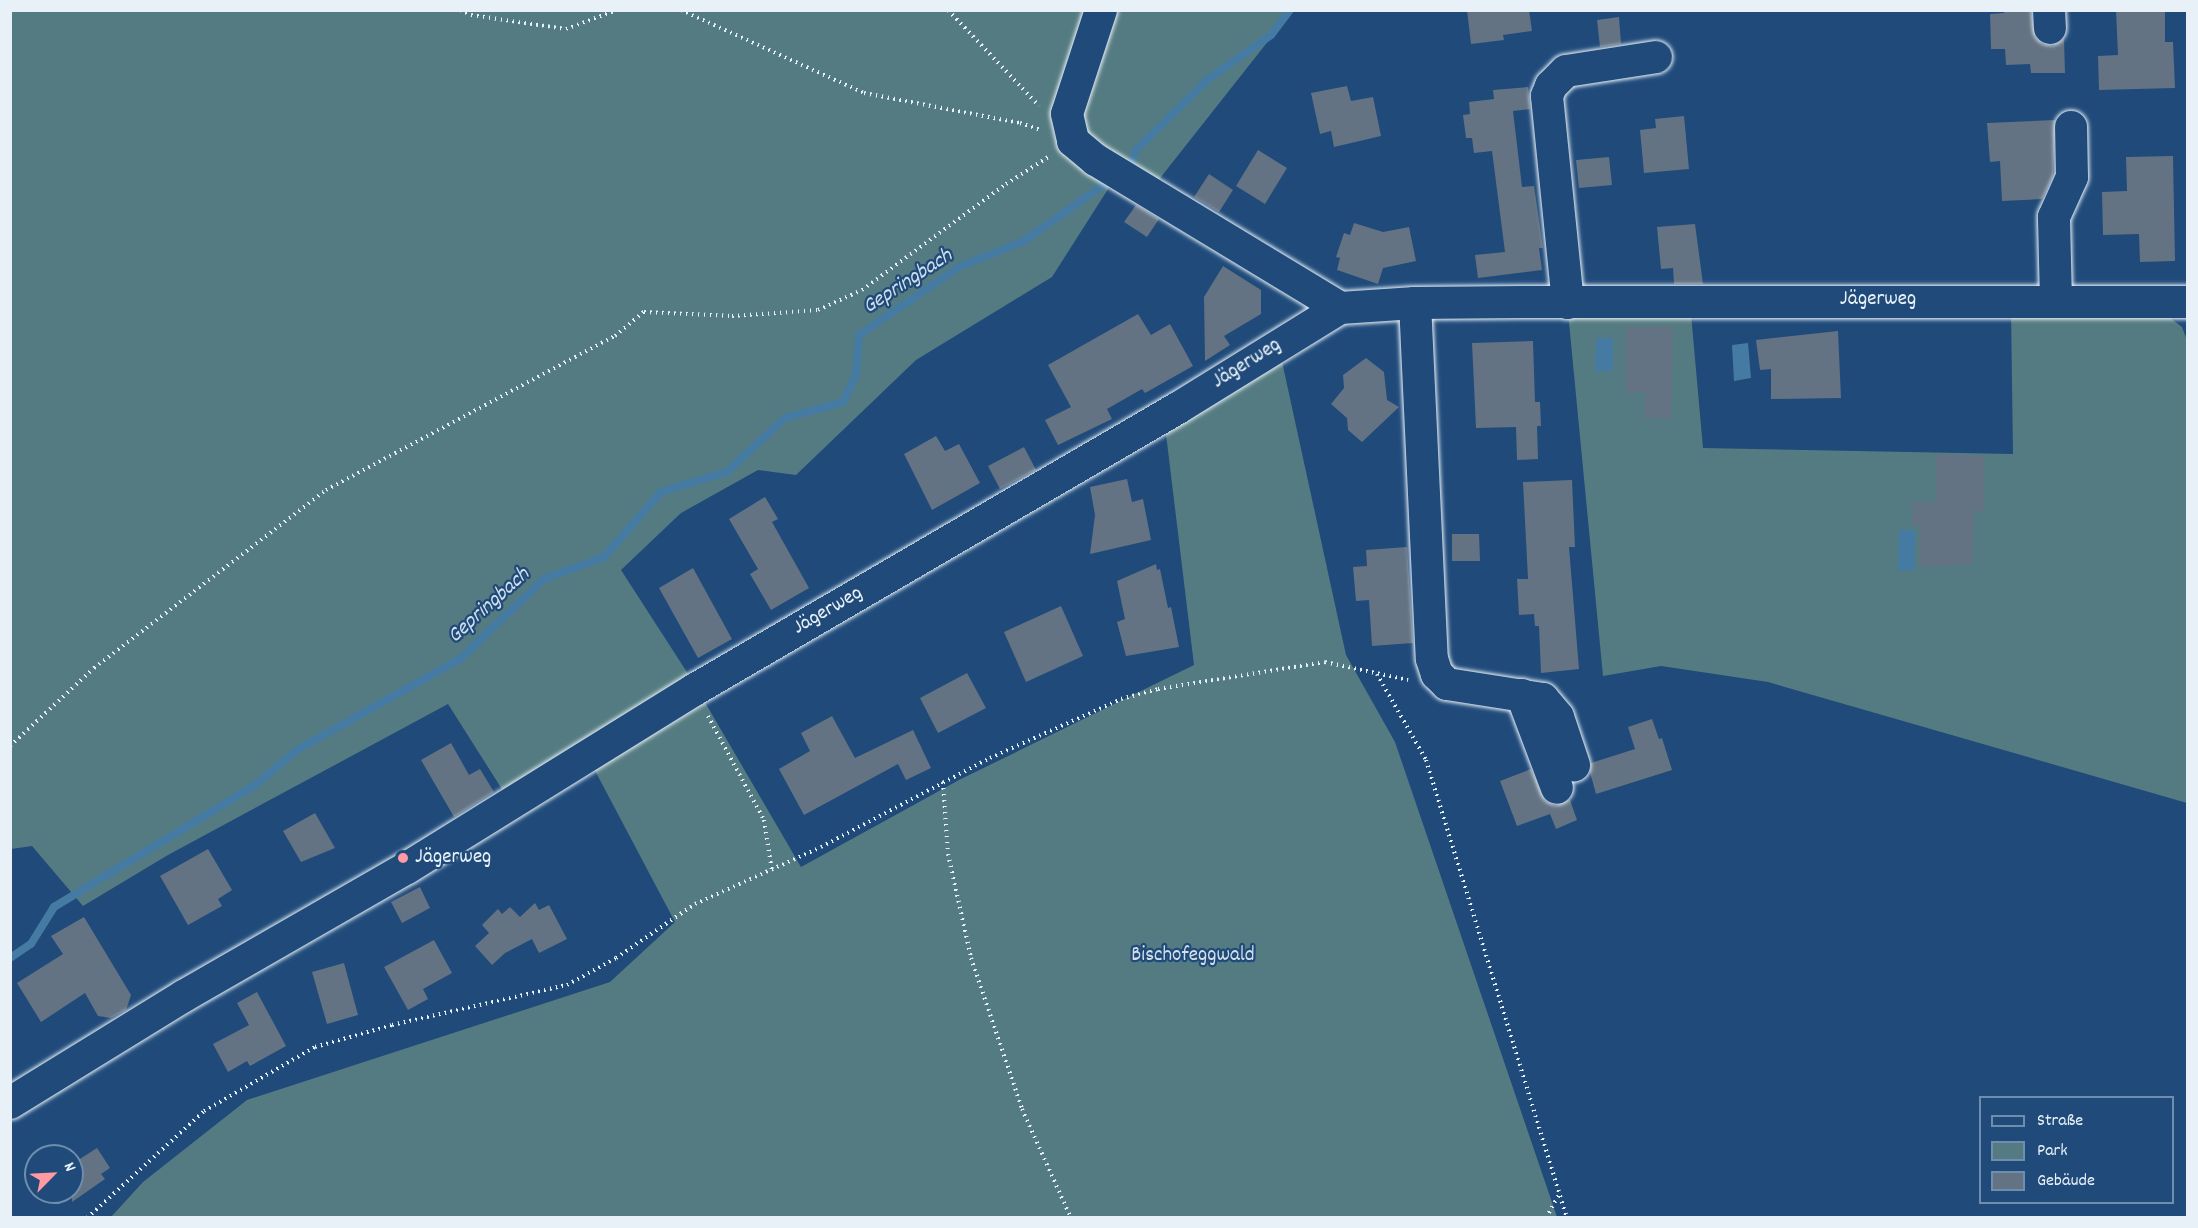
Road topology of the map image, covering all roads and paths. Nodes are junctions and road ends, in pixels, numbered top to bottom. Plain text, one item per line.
1 (460, 10) edge
2 (617, 10) edge
3 (681, 10) edge
4 (948, 10) edge
5 (1101, 10) edge
6 (1656, 57) dead end
7 (1042, 108) dead end
8 (2071, 127) dead end
9 (1085, 150) junction
10 (2056, 301) junction
11 (2187, 302) edge
12 (1415, 303) junction
13 (1568, 303) junction
14 (1340, 308) junction
15 (1377, 673) junction
16 (1406, 679) dead end
17 (694, 690) junction
18 (10, 746) edge
19 (1565, 776) dead end
20 (943, 782) junction
21 (772, 871) junction
22 (10, 1103) edge
23 (1560, 1192) junction
24 (87, 1218) edge
25 (1071, 1218) edge
26 (1546, 1218) edge
27 (1567, 1218) edge

1 - 2 path
3 - 9 path
4 - 7 path
5 - 9 street
6 - 13 street
8 - 10 street
9 - 14 street
9 - 18 path
10 - 11 street, Jägerweg
10 - 13 street, Jägerweg
12 - 13 street, Jägerweg
12 - 14 street, Jägerweg
12 - 19 street
14 - 17 street, Jägerweg
15 - 16 path
15 - 20 path
15 - 23 path
17 - 21 path
17 - 22 street, Jägerweg
20 - 21 path
20 - 25 path
21 - 24 path
23 - 26 path
23 - 27 path

